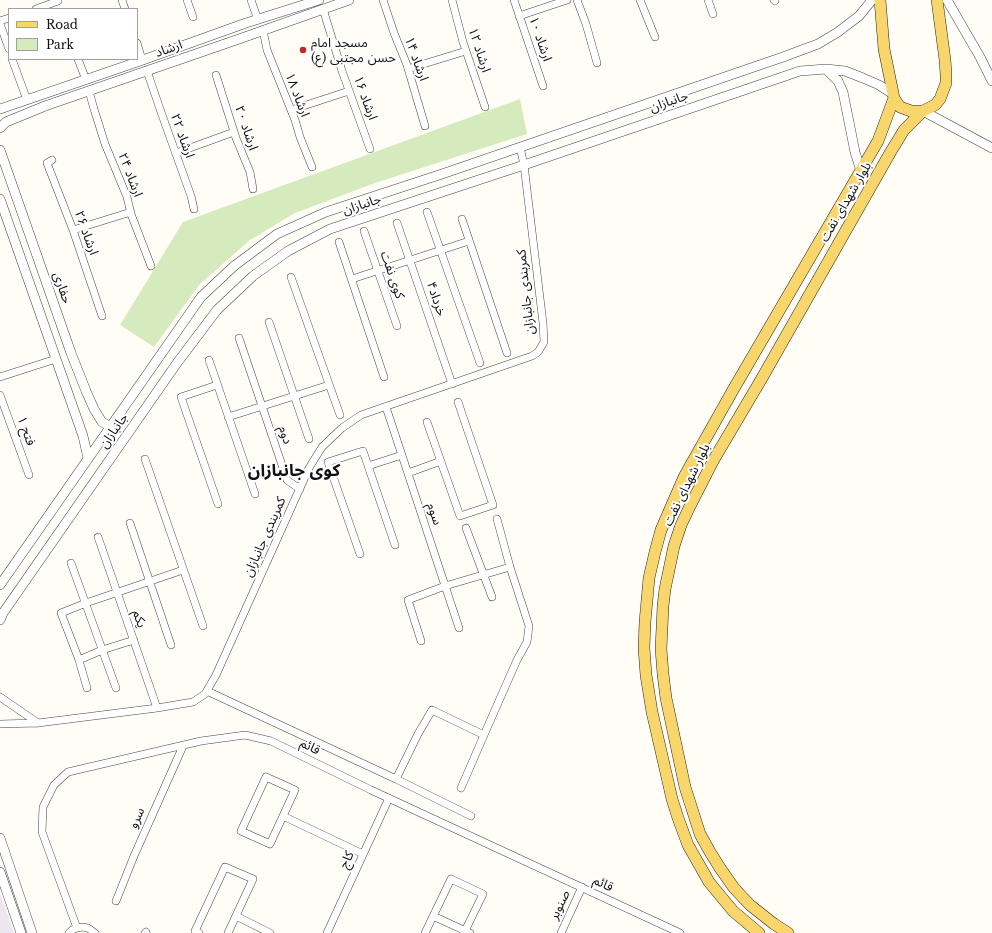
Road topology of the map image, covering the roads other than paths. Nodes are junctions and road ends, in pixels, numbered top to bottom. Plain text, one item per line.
1 (186, 0) edge
2 (251, 0) edge
3 (319, 0) edge
4 (349, 0) edge
5 (383, 0) edge
6 (452, 0) edge
7 (514, 0) edge
8 (567, 0) edge
9 (577, 0) edge
10 (640, 0) edge
11 (708, 0) edge
12 (872, 0) edge
13 (880, 0) edge
14 (937, 0) edge
15 (947, 0) edge
16 (57, 1) edge
17 (39, 8) edge
18 (291, 9) junction
19 (323, 9) junction
20 (713, 14) dead end
21 (519, 16) junction
22 (193, 17) dead end
23 (294, 19) junction
24 (258, 20) junction
25 (0, 22) edge
26 (263, 30) junction
27 (655, 36) dead end
28 (8, 46) edge
29 (138, 46) edge
30 (466, 51) junction
31 (12, 60) edge
32 (78, 60) edge
33 (142, 60) junction
34 (598, 63) dead end
35 (826, 69) junction
36 (408, 70) junction
37 (148, 71) junction
38 (216, 75) dead end
39 (86, 80) junction
40 (992, 81) edge
41 (543, 86) dead end
42 (89, 91) junction
43 (349, 91) junction
44 (894, 96) junction
45 (27, 100) junction
46 (485, 107) dead end
47 (0, 109) edge
48 (291, 110) junction
49 (923, 111) junction
50 (425, 126) dead end
51 (0, 128) edge
52 (234, 132) junction
53 (520, 147) junction
54 (992, 148) edge
55 (370, 149) dead end
56 (0, 150) edge
57 (176, 153) junction
58 (52, 160) dead end
59 (524, 165) junction
60 (312, 167) dead end
61 (861, 171) junction
62 (253, 189) dead end
63 (1, 206) edge
64 (194, 209) dead end
65 (131, 212) junction
66 (427, 212) dead end
67 (462, 219) dead end
68 (397, 223) dead end
69 (73, 230) junction
70 (364, 231) dead end
71 (469, 241) junction
72 (339, 242) dead end
73 (441, 250) junction
74 (410, 260) junction
75 (151, 266) dead end
76 (378, 271) junction
77 (291, 277) dead end
78 (352, 279) junction
79 (102, 316) dead end
80 (269, 322) dead end
81 (397, 326) dead end
82 (240, 338) dead end
83 (163, 352) junction
84 (507, 353) dead end
85 (56, 359) junction
86 (208, 360) dead end
87 (480, 362) dead end
88 (178, 363) junction
89 (0, 377) edge
90 (384, 377) dead end
91 (452, 384) junction
92 (217, 385) junction
93 (329, 385) junction
94 (0, 395) edge
95 (294, 396) junction
96 (458, 402) dead end
97 (262, 407) junction
98 (386, 407) junction
99 (340, 415) dead end
100 (228, 418) junction
101 (427, 422) dead end
102 (111, 426) junction
103 (309, 439) dead end
104 (402, 455) junction
105 (88, 458) junction
106 (145, 459) dead end
107 (441, 462) junction
108 (368, 466) junction
109 (408, 473) junction
110 (28, 475) dead end
111 (300, 489) junction
112 (255, 494) dead end
113 (218, 504) dead end
114 (497, 519) dead end
115 (130, 523) dead end
116 (466, 528) dead end
117 (98, 537) dead end
118 (395, 545) dead end
119 (360, 554) dead end
120 (71, 563) dead end
121 (510, 567) junction
122 (183, 570) junction
123 (484, 574) junction
124 (150, 582) junction
125 (0, 585) edge
126 (445, 586) junction
127 (117, 593) junction
128 (492, 597) dead end
129 (86, 603) junction
130 (0, 620) edge
131 (203, 626) dead end
132 (459, 628) dead end
133 (134, 640) junction
134 (421, 641) dead end
135 (171, 645) dead end
136 (102, 650) junction
137 (80, 660) junction
138 (87, 688) dead end
139 (116, 688) dead end
140 (207, 691) junction
141 (0, 697) edge
142 (158, 708) junction
143 (38, 723) junction
144 (0, 724) edge
145 (484, 735) junction
146 (183, 746) junction
147 (396, 779) junction
148 (461, 788) dead end
149 (389, 798) junction
150 (283, 816) junction
151 (471, 816) dead end
152 (0, 838) edge
153 (363, 854) junction
154 (0, 872) edge
155 (582, 887) junction
156 (116, 901) dead end
157 (236, 916) junction
158 (433, 916) junction
159 (76, 928) junction
160 (466, 932) edge
161 (21, 933) edge
162 (32, 933) edge
163 (69, 933) edge
164 (95, 933) edge
165 (199, 933) edge
166 (228, 933) edge
167 (270, 933) edge
168 (327, 933) edge
169 (425, 933) edge
170 (560, 933) edge
171 (680, 933) edge
172 (759, 933) edge
173 (788, 933) edge

1 - 22 street
2 - 24 street
3 - 18 street, ارشاد
4 - 19 street, ارشاد
5 - 36 street, ارشاد ۱۴
6 - 30 street, ارشاد ۱۲
7 - 21 street, ارشاد ۱۰
8 - 21 street
9 - 34 street
10 - 27 street
11 - 20 street
12 - 53 street, جانبازان
13 - 44 main road
14 - 49 main road, بلوار شهدای نفت
15 - 40 street
16 - 17 street
18 - 23 street
18 - 24 street, ارشاد
19 - 23 street, ارشاد
19 - 43 street, ارشاد ۱۶
21 - 41 street, ارشاد ۱۰
23 - 26 street, ارشاد
24 - 33 street, ارشاد
25 - 28 street
26 - 37 street, ارشاد
26 - 48 street, ارشاد ۱۸
29 - 33 street
30 - 36 street
30 - 46 street, ارشاد ۱۲
31 - 45 street
32 - 39 street
33 - 39 street, ارشاد
35 - 44 street, جانبازان
35 - 59 street, جانبازان
35 - 61 street
36 - 50 street, ارشاد ۱۴
37 - 42 street, ارشاد
37 - 57 street, ارشاد ۲۲
38 - 52 street, ارشاد ۲۰
39 - 42 street
39 - 45 street, ارشاد
42 - 51 street, ارشاد
42 - 65 street, ارشاد ۲۴
43 - 48 street
43 - 55 street, ارشاد ۱۶
44 - 49 main road
44 - 61 main road, بلوار شهدای نفت
45 - 47 street, ارشاد
48 - 60 street, ارشاد ۱۸
49 - 54 street
49 - 173 main road, بلوار شهدای نفت
52 - 57 street
52 - 62 street, ارشاد ۲۰
53 - 59 street, کمربندی جانبازان
53 - 83 street, جانبازان
56 - 102 street, حفاری
57 - 64 street, ارشاد ۲۲
58 - 69 street, ارشاد ۲۶
59 - 88 street, جانبازان
59 - 91 street, کمربندی جانبازان
61 - 172 main road, بلوار شهدای نفت
63 - 85 street
65 - 69 street
65 - 75 street, ارشاد ۲۴
66 - 73 street
67 - 71 street
68 - 74 street, خرداد۴
69 - 79 street, ارشاد ۲۶
70 - 76 street, کوی نفت
71 - 73 street
71 - 84 street
72 - 78 street
73 - 74 street
73 - 87 street
74 - 76 street
74 - 91 street, خرداد۴
76 - 78 street
76 - 81 street, کوی نفت
77 - 93 street
78 - 90 street
80 - 95 street
82 - 97 street, دوم
83 - 88 street
83 - 102 street, جانبازان
85 - 89 street
85 - 105 street
86 - 92 street
88 - 130 street, جانبازان
91 - 98 street, کمربندی جانبازان
92 - 100 street
92 - 113 street
93 - 95 street
93 - 99 street
94 - 110 street, فتح ۱
95 - 97 street
95 - 103 street
96 - 107 street
97 - 100 street
97 - 111 street, دوم
98 - 104 street, سوم
98 - 111 street, کمربندی جانبازان
100 - 112 street
101 - 107 street
102 - 105 street, جانبازان
104 - 108 street
104 - 109 street, سوم
105 - 125 street, جانبازان
106 - 122 street
107 - 109 street
108 - 118 street
108 - 119 street
109 - 126 street, سوم
111 - 140 street, کمربندی جانبازان
114 - 121 street
115 - 124 street
116 - 123 street
117 - 127 street, یکم
120 - 129 street
121 - 123 street
121 - 145 street
122 - 124 street
122 - 131 street
123 - 126 street
123 - 128 street
124 - 127 street
124 - 135 street
126 - 132 street, سوم
126 - 134 street
127 - 129 street
127 - 133 street, یکم
129 - 136 street
129 - 137 street
133 - 136 street
133 - 142 street, یکم
136 - 137 street
136 - 139 street
137 - 138 street
140 - 142 street, کمربندی جانبازان
140 - 147 street
141 - 143 street
142 - 143 street, کمربندی جانبازان
143 - 144 street, کمربندی جانبازان
145 - 147 street
145 - 148 street
146 - 149 street, قائم
146 - 156 street, سرو
146 - 159 street, قائم
147 - 151 street
149 - 153 street, کاج
149 - 155 street, قائم
150 - 150 street
150 - 153 street
152 - 162 street
153 - 168 street, کاج
154 - 161 street
155 - 170 street, صنوبر
155 - 171 street, قائم
157 - 165 street
157 - 166 street
157 - 167 street
158 - 160 street
158 - 160 street
158 - 169 street
159 - 163 street
159 - 164 street

